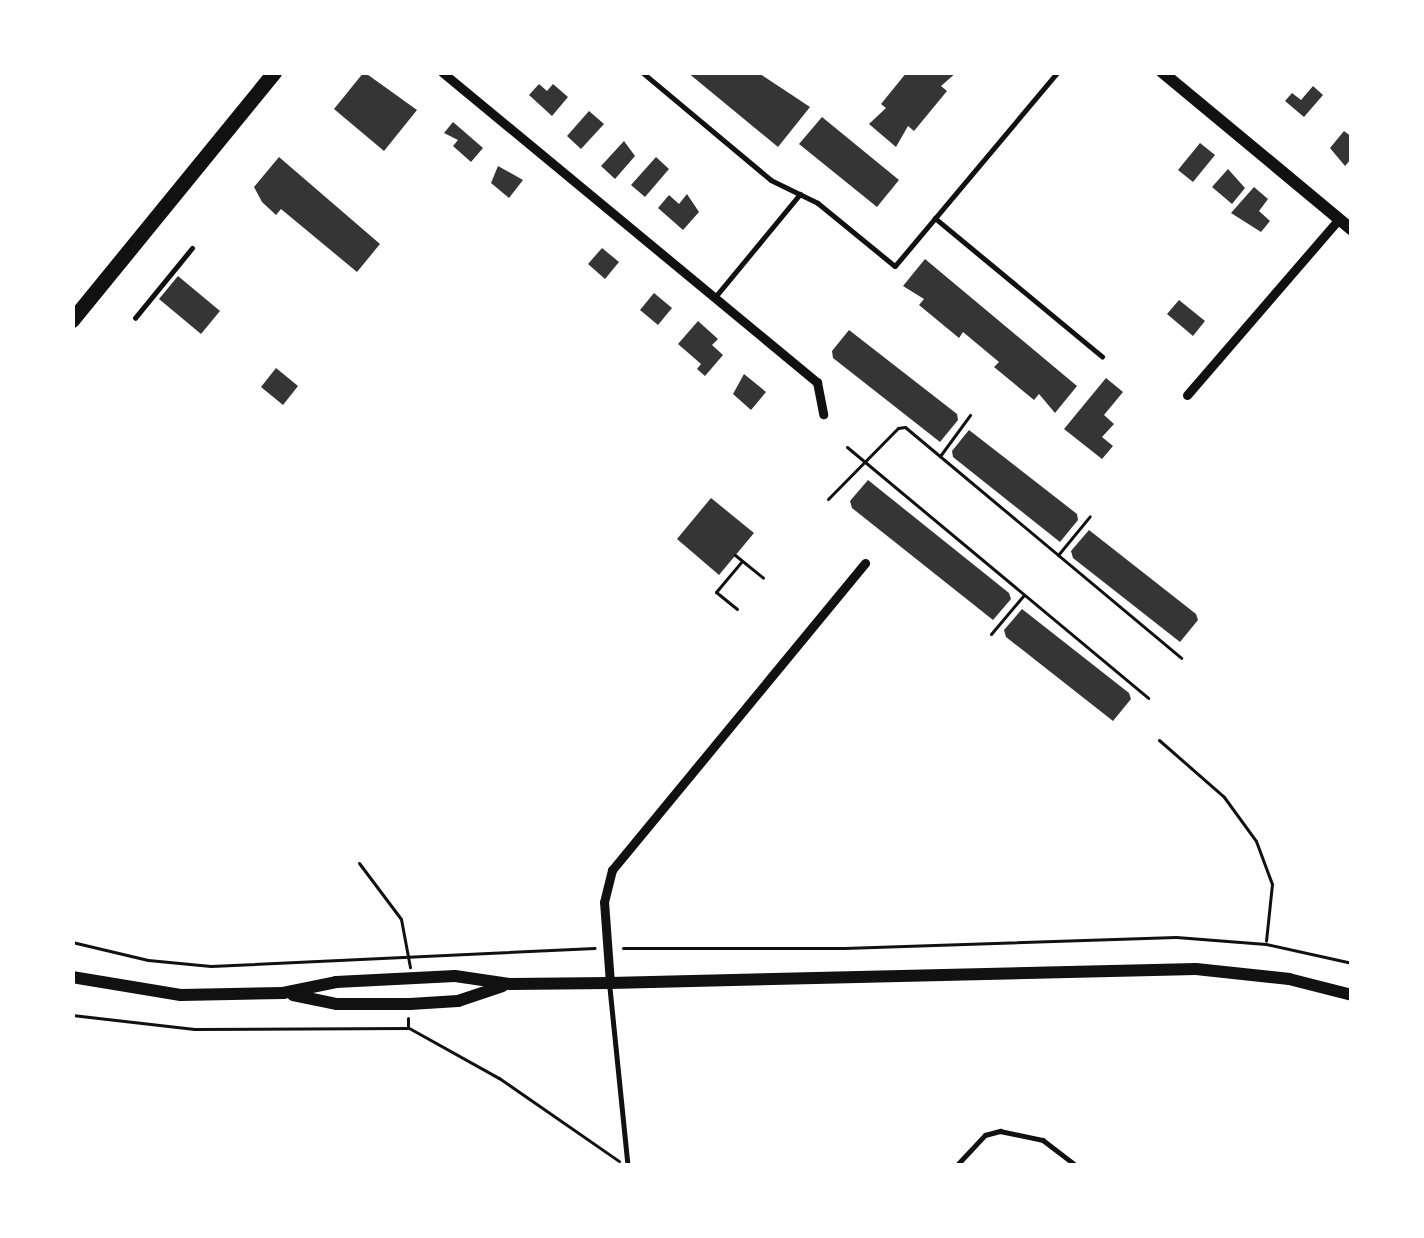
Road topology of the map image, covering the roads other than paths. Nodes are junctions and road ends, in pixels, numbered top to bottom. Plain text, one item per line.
1 (274, 72) edge
2 (442, 72) edge
3 (642, 72) edge
4 (1058, 72) edge
5 (1162, 72) edge
6 (800, 194) junction
7 (935, 218) junction
8 (1339, 219) junction
9 (1352, 230) edge
10 (192, 248) dead end
11 (715, 298) junction
12 (135, 318) dead end
13 (72, 320) edge
14 (1102, 356) dead end
15 (1187, 395) dead end
16 (823, 414) dead end
17 (865, 563) dead end
18 (72, 977) edge
19 (610, 983) junction
20 (510, 984) junction
21 (283, 993) junction
22 (1352, 995) edge
23 (628, 1166) edge
24 (956, 1166) edge
25 (1077, 1166) edge

1 - 13 main road
2 - 11 street
3 - 6 lane
4 - 7 lane
5 - 8 street
6 - 7 lane
6 - 11 lane
7 - 14 lane
8 - 9 street
8 - 15 street
10 - 12 lane
11 - 16 street
17 - 19 street
18 - 21 street
19 - 20 street
19 - 22 street
19 - 23 lane
20 - 21 street
20 - 21 street
24 - 25 lane

